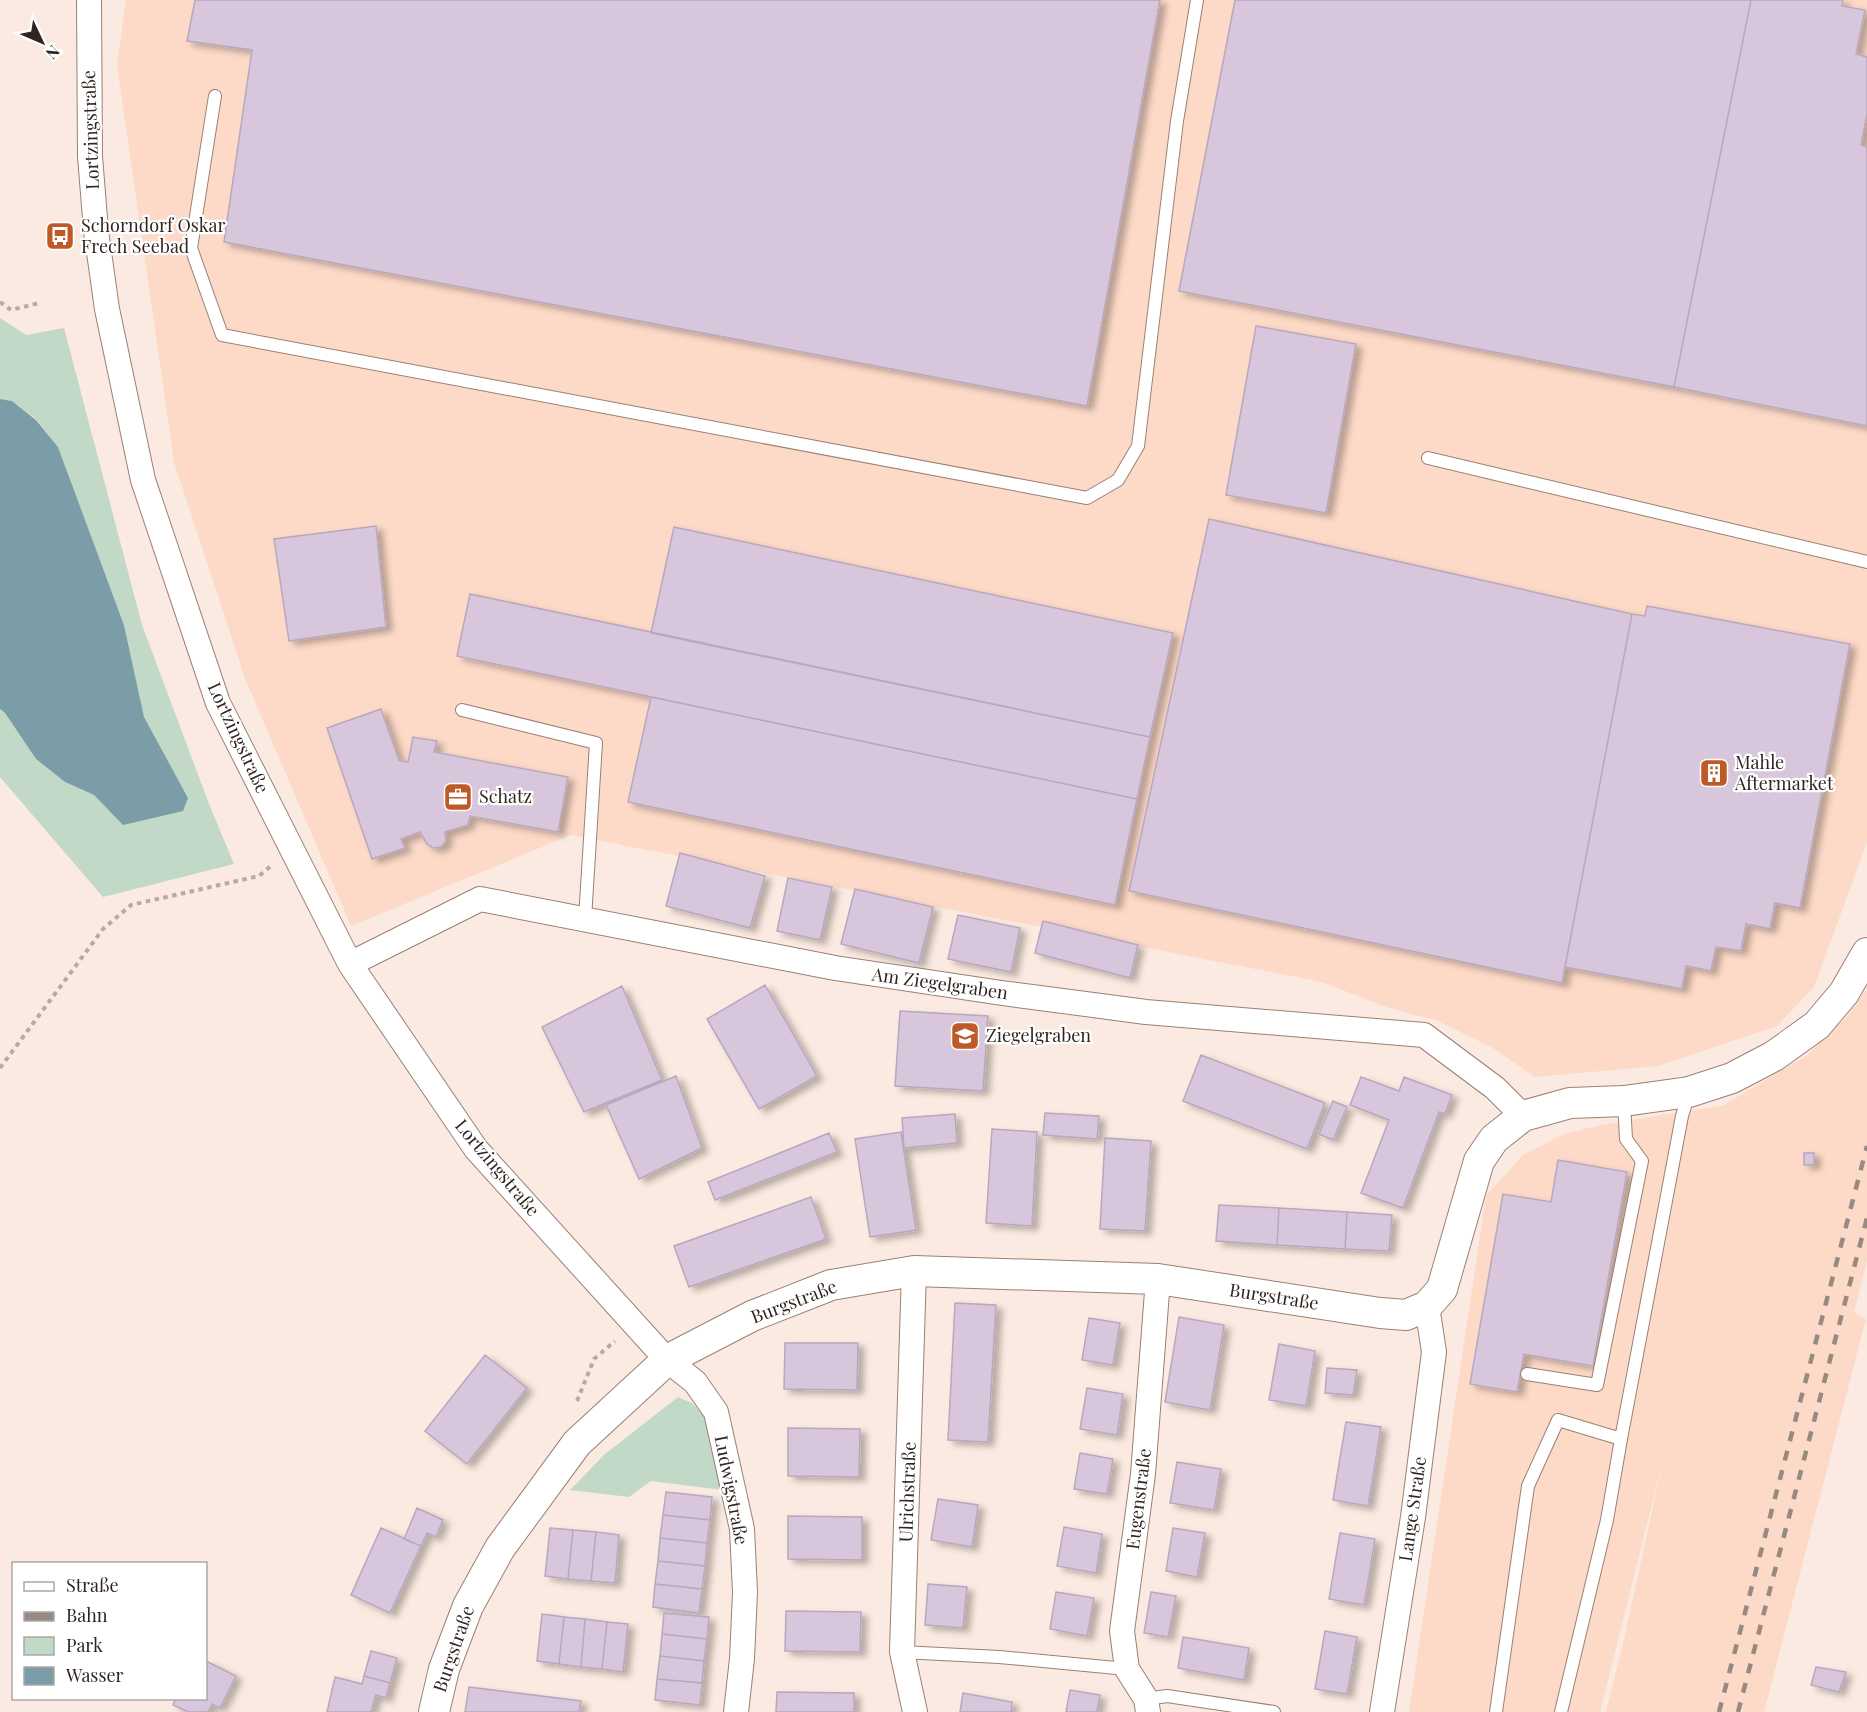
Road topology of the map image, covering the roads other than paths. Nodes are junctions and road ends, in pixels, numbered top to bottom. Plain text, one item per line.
1 (89, 0) edge
2 (1197, 0) edge
3 (215, 96) dead end
4 (1428, 458) dead end
5 (1867, 562) edge
6 (462, 710) dead end
7 (585, 919) junction
8 (1867, 953) edge
9 (350, 964) junction
10 (1689, 1092) junction
11 (1624, 1101) junction
12 (1523, 1116) junction
13 (914, 1271) junction
14 (1158, 1279) junction
15 (1427, 1306) junction
16 (667, 1360) junction
17 (1527, 1374) dead end
18 (1621, 1439) junction
19 (902, 1652) junction
20 (1127, 1669) junction
21 (1147, 1706) edge
22 (434, 1712) edge
23 (736, 1712) edge
24 (915, 1712) edge
25 (1274, 1712) edge
26 (1382, 1712) edge
27 (1496, 1712) edge
28 (1561, 1712) edge

1 - 9 street, Lortzingstraße
2 - 3 lane
4 - 5 lane
6 - 7 lane
7 - 9 street, Am Ziegelgraben
7 - 12 street, Am Ziegelgraben
8 - 10 street
9 - 16 street, Lortzingstraße
10 - 11 street
10 - 18 lane
11 - 12 street
11 - 17 lane
12 - 15 street
13 - 14 street, Burgstraße
13 - 16 street, Burgstraße
13 - 19 street, Ulrichstraße
14 - 15 street, Burgstraße
14 - 20 street, Eugenstraße
15 - 26 street, Lange Straße
16 - 22 street, Burgstraße
16 - 23 street, Ludwigstraße
18 - 27 lane
18 - 28 lane
19 - 20 lane
19 - 24 street, Ulrichstraße
20 - 21 street, Eugenstraße
21 - 25 lane

